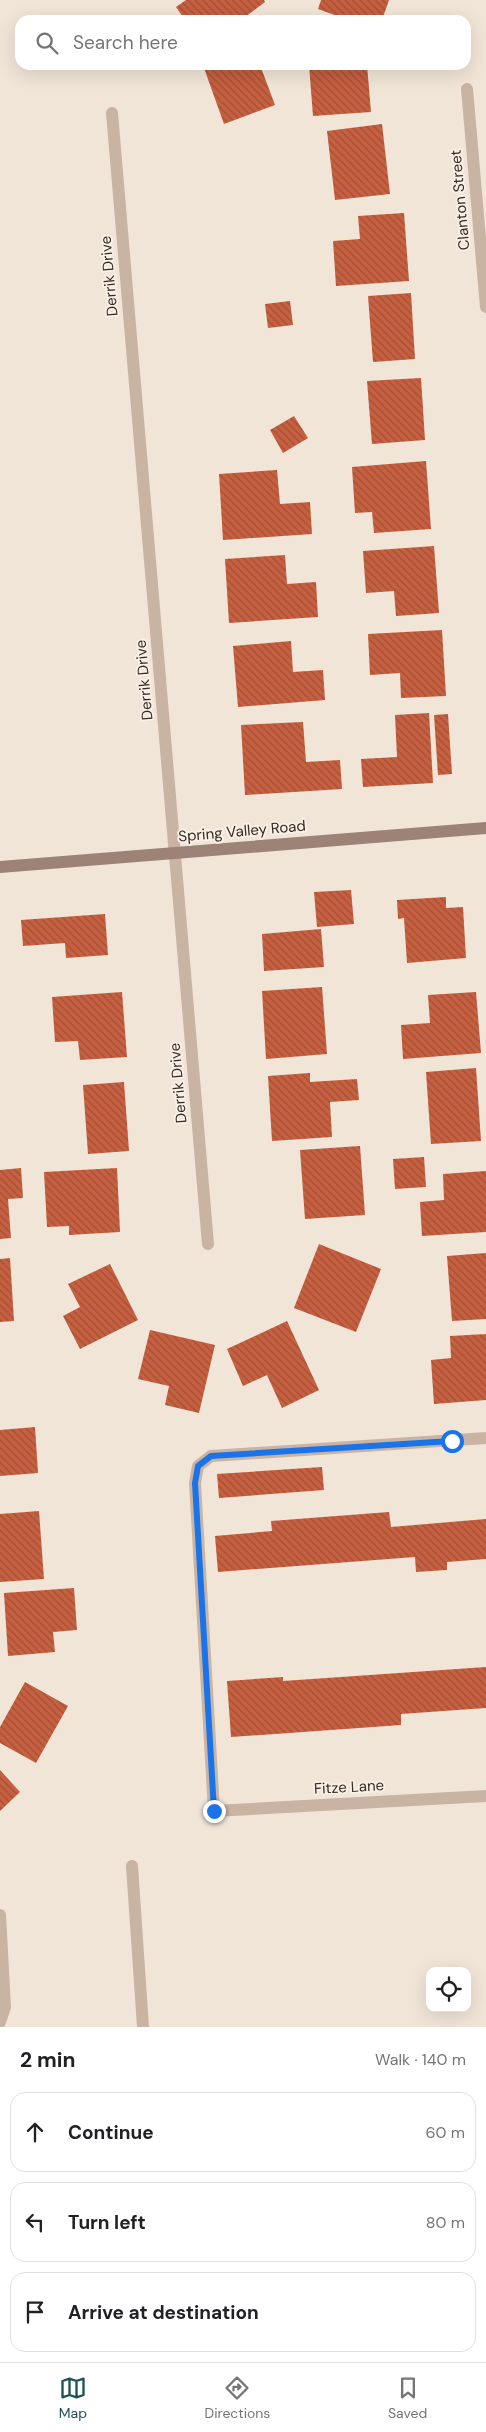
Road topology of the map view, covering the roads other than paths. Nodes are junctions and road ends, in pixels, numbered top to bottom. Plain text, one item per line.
1 (466, 89) dead end
2 (112, 113) dead end
3 (486, 307) edge
4 (486, 828) edge
5 (175, 853) junction
6 (0, 867) edge
7 (208, 1244) dead end
8 (486, 1438) edge
9 (486, 1796) edge
10 (132, 1866) dead end
11 (0, 1915) edge
12 (0, 2022) edge
13 (143, 2027) edge

1 - 3 street, Clanton Street
2 - 5 street, Derrik Drive
4 - 5 street, Spring Valley Road
5 - 6 street, Spring Valley Road
5 - 7 street, Derrik Drive
8 - 9 street, Fitze Lane
10 - 13 street
11 - 12 street

